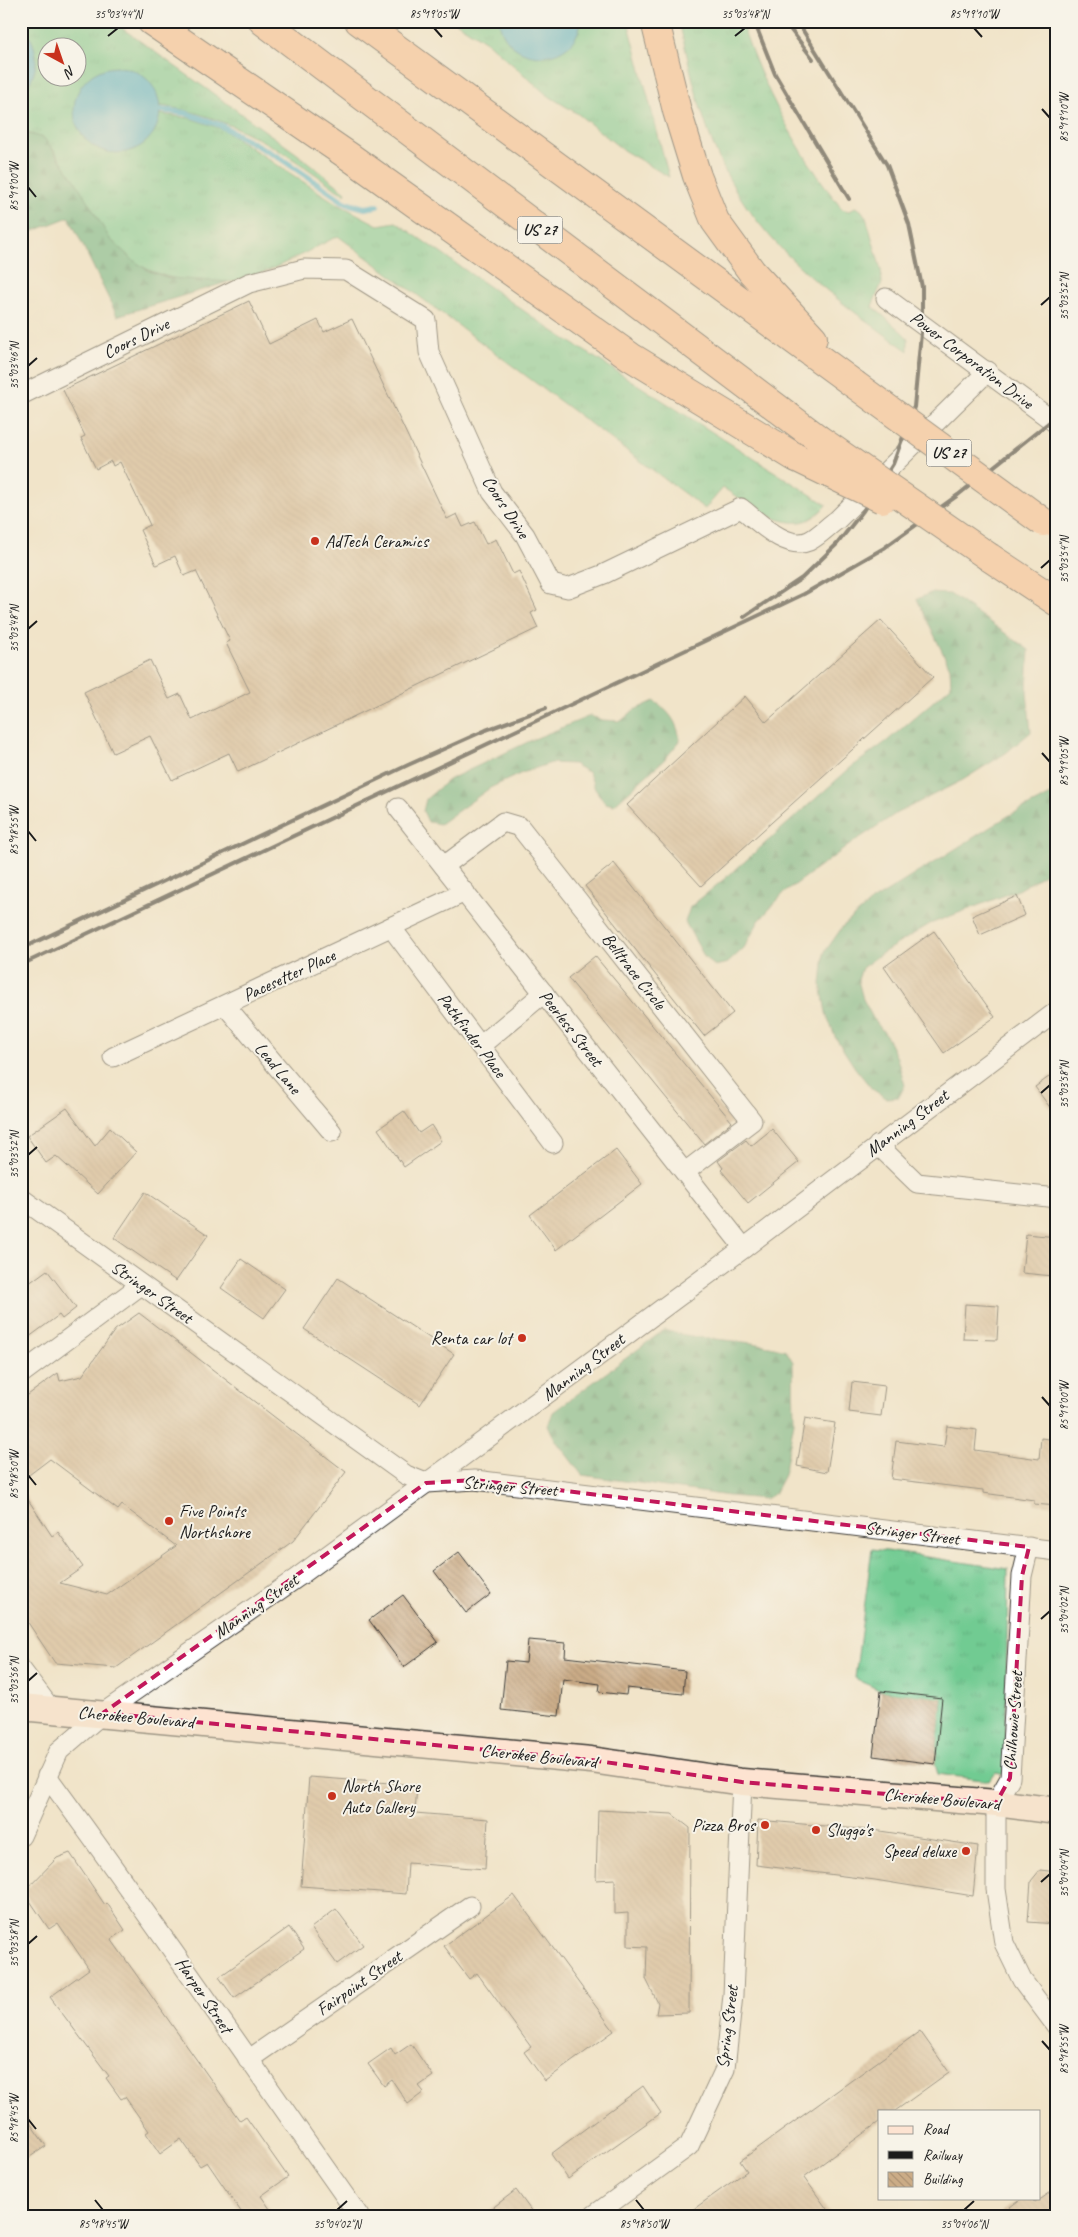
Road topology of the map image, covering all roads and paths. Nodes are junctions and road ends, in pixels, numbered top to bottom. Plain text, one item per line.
1 (151, 21) edge
2 (264, 21) edge
3 (359, 21) edge
4 (654, 21) edge
5 (886, 298) dead end
6 (988, 371) junction
7 (854, 384) junction
8 (21, 395) edge
9 (1057, 424) edge
10 (1050, 527) edge
11 (959, 536) junction
12 (1057, 602) edge
13 (398, 808) dead end
14 (444, 866) junction
15 (465, 892) junction
16 (391, 927) junction
17 (544, 993) junction
18 (225, 1005) junction
19 (1057, 1011) edge
20 (480, 1046) junction
21 (113, 1057) dead end
22 (332, 1132) dead end
23 (553, 1143) dead end
24 (878, 1145) junction
25 (685, 1172) junction
26 (21, 1198) edge
27 (1057, 1198) edge
28 (744, 1248) junction
29 (141, 1285) junction
30 (21, 1374) edge
31 (426, 1483) junction
32 (1029, 1547) junction
33 (1057, 1551) edge
34 (21, 1668) edge
35 (21, 1707) edge
36 (51, 1709) junction
37 (103, 1713) junction
38 (47, 1776) junction
39 (742, 1782) junction
40 (996, 1803) junction
41 (1057, 1811) edge
42 (21, 1836) edge
43 (470, 1906) dead end
44 (1057, 2027) edge
45 (248, 2060) junction
46 (359, 2216) edge
47 (593, 2216) edge

1 - 11 highway, bridge
2 - 11 highway, US 27, bridge
3 - 7 highway, US 27
4 - 7 highway
5 - 6 street, Power Corporation Drive
6 - 8 street, Coors Drive
6 - 9 street, Power Corporation Drive
7 - 10 highway, US 27, bridge
11 - 12 highway, US 27, bridge
13 - 14 street, Peerless Street
14 - 15 street, Peerless Street
14 - 25 street, Belltrace Circle
15 - 16 street, Pacesetter Place
15 - 17 street, Peerless Street
16 - 18 street, Pacesetter Place
16 - 20 street, Pathfinder Place
17 - 20 street
17 - 25 street, Peerless Street
18 - 21 street, Pacesetter Place
18 - 22 street, Lead Lane
19 - 24 street, Manning Street
20 - 23 street, Pathfinder Place
24 - 27 street
24 - 28 street, Manning Street
25 - 28 street, Peerless Street
26 - 29 street, Stringer Street
28 - 31 street, Manning Street
29 - 30 street
29 - 31 street, Stringer Street
31 - 32 street, Stringer Street
31 - 37 street, Manning Street
32 - 33 street, Stringer Street
32 - 40 street, Chilhowie Street
34 - 36 street
35 - 36 main road, Cherokee Boulevard
36 - 37 main road, Cherokee Boulevard
37 - 38 street, Manning Street
37 - 39 main road, Cherokee Boulevard
38 - 42 street, Manning Street
38 - 45 street, Harper Street
39 - 40 main road, Cherokee Boulevard
39 - 47 street, Spring Street
40 - 41 main road, Cherokee Boulevard
40 - 44 street, Chilhowie Street
43 - 45 street, Fairpoint Street
45 - 46 street, Harper Street

